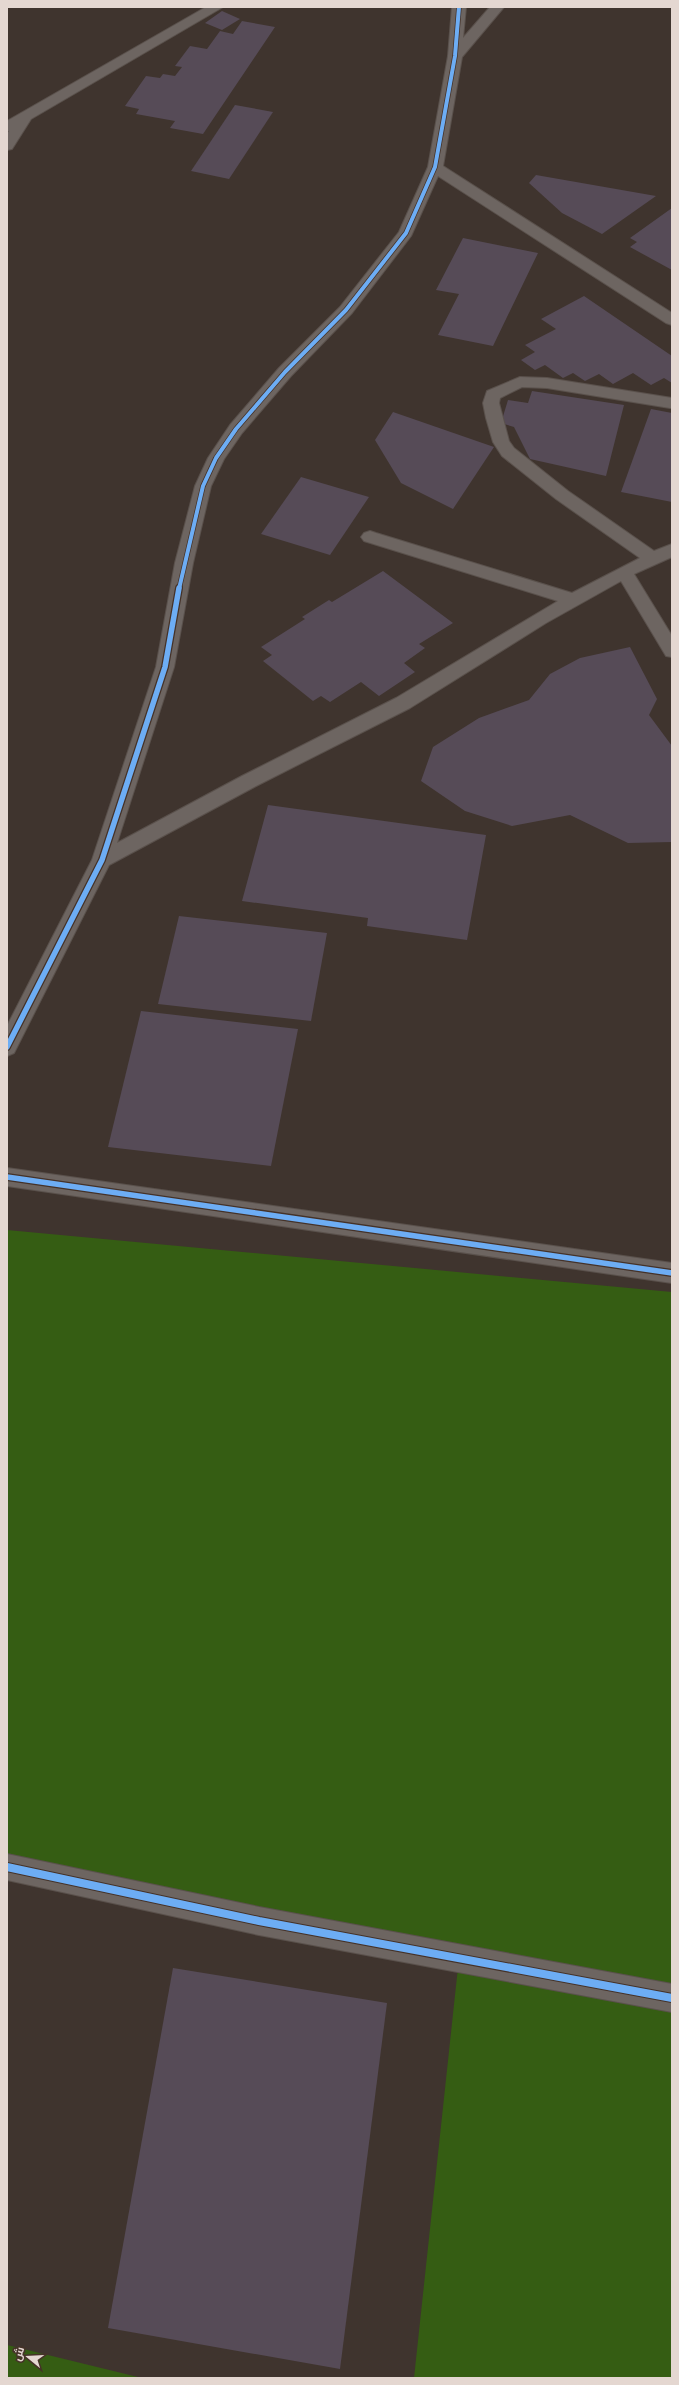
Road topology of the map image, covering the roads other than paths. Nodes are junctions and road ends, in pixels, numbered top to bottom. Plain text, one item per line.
1 (216, 7) edge
2 (459, 7) edge
3 (497, 7) edge
4 (455, 56) junction
5 (24, 118) junction
6 (7, 127) edge
7 (7, 146) edge
8 (435, 167) junction
9 (672, 320) edge
10 (670, 403) dead end
11 (370, 538) dead end
12 (672, 550) edge
13 (652, 558) junction
14 (624, 572) junction
15 (574, 600) junction
16 (672, 651) edge
17 (102, 860) junction
18 (7, 1047) edge
19 (7, 1176) edge
20 (672, 1273) edge
21 (7, 1867) edge
22 (672, 1998) edge

1 - 5 street
2 - 4 street
3 - 4 street
4 - 8 street
5 - 6 street
5 - 7 street
8 - 9 street
8 - 17 street
10 - 13 street
11 - 15 street
12 - 13 street
13 - 14 street
14 - 15 street
14 - 16 street
15 - 17 street
17 - 18 street
19 - 20 street
21 - 22 street

